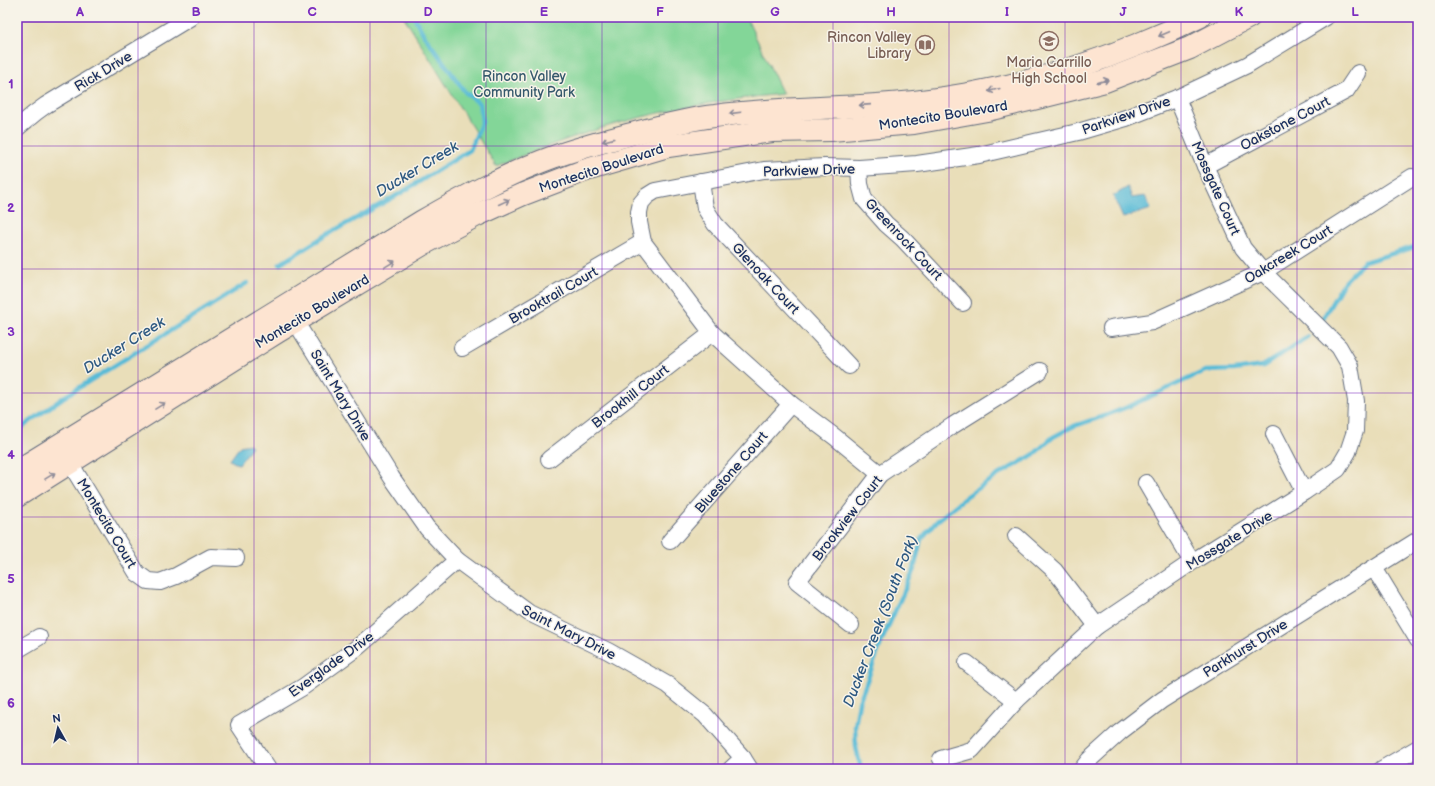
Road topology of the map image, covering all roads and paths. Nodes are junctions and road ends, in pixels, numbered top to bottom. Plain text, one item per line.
1 (191, 17) edge
2 (1199, 17) edge
3 (1249, 17) edge
4 (1326, 17) edge
5 (1358, 73) dead end
6 (1177, 98) junction
7 (17, 128) edge
8 (1205, 166) junction
9 (859, 168) junction
10 (1412, 177) dead end
11 (701, 182) junction
12 (643, 242) junction
13 (1264, 272) junction
14 (963, 303) dead end
15 (295, 321) junction
16 (1111, 328) dead end
17 (712, 333) junction
18 (462, 348) dead end
19 (849, 366) dead end
20 (1040, 371) dead end
21 (791, 404) junction
22 (1274, 434) dead end
23 (549, 459) dead end
24 (70, 463) junction
25 (17, 471) edge
26 (880, 474) junction
27 (1146, 483) dead end
28 (1304, 492) junction
29 (17, 496) edge
30 (1016, 536) dead end
31 (1418, 540) edge
32 (670, 541) dead end
33 (236, 558) dead end
34 (457, 560) junction
35 (1192, 562) junction
36 (1374, 568) junction
37 (851, 625) dead end
38 (1097, 626) junction
39 (39, 637) dead end
40 (1418, 640) edge
41 (17, 650) edge
42 (967, 663) dead end
43 (1016, 701) junction
44 (1418, 748) edge
45 (941, 759) dead end
46 (747, 763) edge
47 (268, 769) edge
48 (731, 769) edge
49 (1082, 769) edge
50 (1382, 769) edge

1 - 7 street, Rick Drive
2 -> 25 main road, Montecito Boulevard
15 -> 3 main road, Montecito Boulevard
4 - 6 street, Parkview Drive
5 - 8 street, Oakstone Court
6 - 8 street, Mossgate Court
6 - 9 street, Parkview Drive
8 - 13 street, Mossgate Court
9 - 11 street, Parkview Drive
9 - 14 street, Greenrock Court
10 - 13 street, Oakcreek Court
11 - 12 street, Parkview Drive
11 - 19 street, Glenoak Court
12 - 17 street, Parkview Drive
12 - 18 street, Brooktrail Court
13 - 16 street, Oakcreek Court
13 - 28 street, Mossgate Drive
24 -> 15 main road, Montecito Boulevard
15 - 34 street, Saint Mary Drive
17 - 21 street, Parkview Drive
17 - 23 street, Brookhill Court
20 - 26 street, Brookview Court
21 - 26 street, Parkview Drive
21 - 32 street, Bluestone Court
22 - 28 street
29 -> 24 main road, Montecito Boulevard
24 - 33 street, Montecito Court
26 - 37 street, Brookview Court
27 - 35 street
28 - 35 street, Mossgate Drive
30 - 38 street
31 - 36 street, Parkhurst Drive
34 - 46 street, Saint Mary Drive
34 - 47 street, Everglade Drive
35 - 38 street, Mossgate Drive
36 - 40 street
36 - 49 street, Parkhurst Drive
38 - 43 street, Mossgate Drive
39 - 41 street
42 - 43 street
43 - 45 street, Mossgate Drive
44 - 50 street
46 - 48 street

